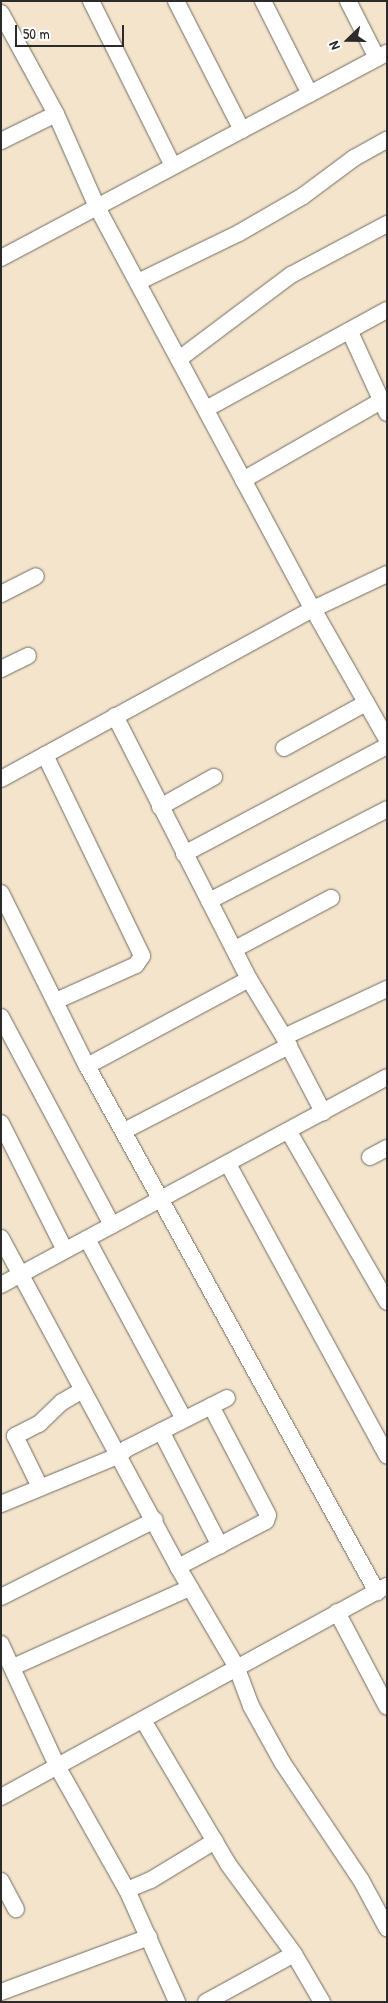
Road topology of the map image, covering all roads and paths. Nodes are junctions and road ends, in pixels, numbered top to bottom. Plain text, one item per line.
1 (91, 1) edge
2 (176, 1) edge
3 (263, 1) edge
4 (348, 1) edge
5 (2, 18) edge
6 (382, 55) edge
7 (310, 94) junction
8 (56, 114) junction
9 (242, 130) junction
10 (387, 140) edge
11 (1, 141) edge
12 (173, 166) junction
13 (97, 207) junction
14 (387, 224) edge
15 (1, 258) edge
16 (138, 282) junction
17 (387, 310) edge
18 (350, 332) junction
19 (179, 359) junction
20 (384, 407) edge
21 (206, 409) junction
22 (243, 480) junction
23 (387, 574) edge
24 (36, 576) dead end
25 (1, 594) edge
26 (313, 609) junction
27 (28, 656) dead end
28 (1, 669) edge
29 (366, 703) junction
30 (115, 716) junction
31 (387, 739) edge
32 (387, 746) edge
33 (284, 748) dead end
34 (45, 755) junction
35 (214, 777) dead end
36 (1, 779) edge
37 (160, 807) junction
38 (387, 809) edge
39 (184, 854) junction
40 (1, 894) edge
41 (331, 898) dead end
42 (209, 901) junction
43 (235, 949) junction
44 (249, 979) junction
45 (387, 989) edge
46 (56, 1001) junction
47 (1, 1017) edge
48 (286, 1041) junction
49 (87, 1066) junction
50 (387, 1077) edge
51 (323, 1112) junction
52 (1, 1122) edge
53 (124, 1131) junction
54 (289, 1132) junction
55 (387, 1148) edge
56 (370, 1158) dead end
57 (228, 1164) junction
58 (160, 1200) junction
59 (112, 1225) junction
60 (1, 1238) edge
61 (87, 1239) junction
62 (65, 1250) junction
63 (21, 1274) junction
64 (1, 1285) edge
65 (387, 1302) edge
66 (83, 1390) junction
67 (228, 1398) dead end
68 (211, 1406) junction
69 (184, 1419) junction
70 (161, 1431) junction
71 (120, 1455) junction
72 (387, 1456) edge
73 (40, 1487) junction
74 (1, 1504) edge
75 (155, 1520) junction
76 (220, 1546) junction
77 (178, 1568) junction
78 (190, 1588) junction
79 (382, 1589) edge
80 (1, 1597) edge
81 (337, 1612) junction
82 (1, 1644) edge
83 (236, 1666) junction
84 (13, 1667) junction
85 (387, 1707) edge
86 (143, 1720) junction
87 (57, 1766) junction
88 (1, 1797) edge
89 (215, 1840) junction
90 (1, 1880) edge
91 (127, 1890) junction
92 (16, 1909) dead end
93 (387, 1928) edge
94 (149, 1938) junction
95 (294, 1954) junction
96 (1, 1992) edge
97 (177, 2002) edge
98 (206, 2002) edge
99 (322, 2002) edge

1 - 12 street
2 - 9 street
3 - 7 street
4 - 6 street
5 - 8 street
6 - 7 street
7 - 9 street
8 - 11 street
8 - 13 street
9 - 12 street
10 - 16 street
12 - 13 street
13 - 15 street
13 - 16 street
14 - 19 street
16 - 19 street
17 - 18 street
18 - 20 street
18 - 21 street
19 - 21 street
20 - 22 street
21 - 22 street
22 - 26 street
23 - 26 street
24 - 25 street
26 - 29 street
26 - 30 street
27 - 28 street
29 - 31 street
29 - 33 street
30 - 34 street
30 - 37 street
32 - 39 street
34 - 36 street
34 - 46 street
35 - 37 street
37 - 39 street
38 - 42 street
39 - 42 street
40 - 46 street
41 - 43 street
42 - 43 street
43 - 44 street
44 - 48 street
44 - 49 street
45 - 48 street
46 - 49 street
47 - 59 street
48 - 51 street
48 - 53 street
49 - 53 street
50 - 51 street
51 - 54 street
52 - 62 street
53 - 58 street
54 - 57 street
54 - 65 street
55 - 56 street
57 - 58 street
57 - 72 street
58 - 59 street
58 - 79 street
59 - 61 street
60 - 63 street
61 - 62 street
61 - 69 street
62 - 63 street
63 - 64 street
63 - 66 street
66 - 71 street
66 - 73 street
67 - 68 street
68 - 69 street
68 - 76 street
69 - 70 street
70 - 71 street
70 - 76 street
71 - 73 street
71 - 75 street
73 - 74 street
75 - 77 street
75 - 80 street
76 - 77 street
77 - 78 street
78 - 83 street
78 - 84 street
79 - 81 street
81 - 83 street
81 - 85 street
82 - 84 street
83 - 86 street
83 - 93 street
84 - 87 street
86 - 87 street
86 - 89 street
87 - 88 street
87 - 91 street
89 - 91 street
89 - 95 street
90 - 92 street
91 - 94 street
94 - 96 street
94 - 97 street
95 - 98 street
95 - 99 street

